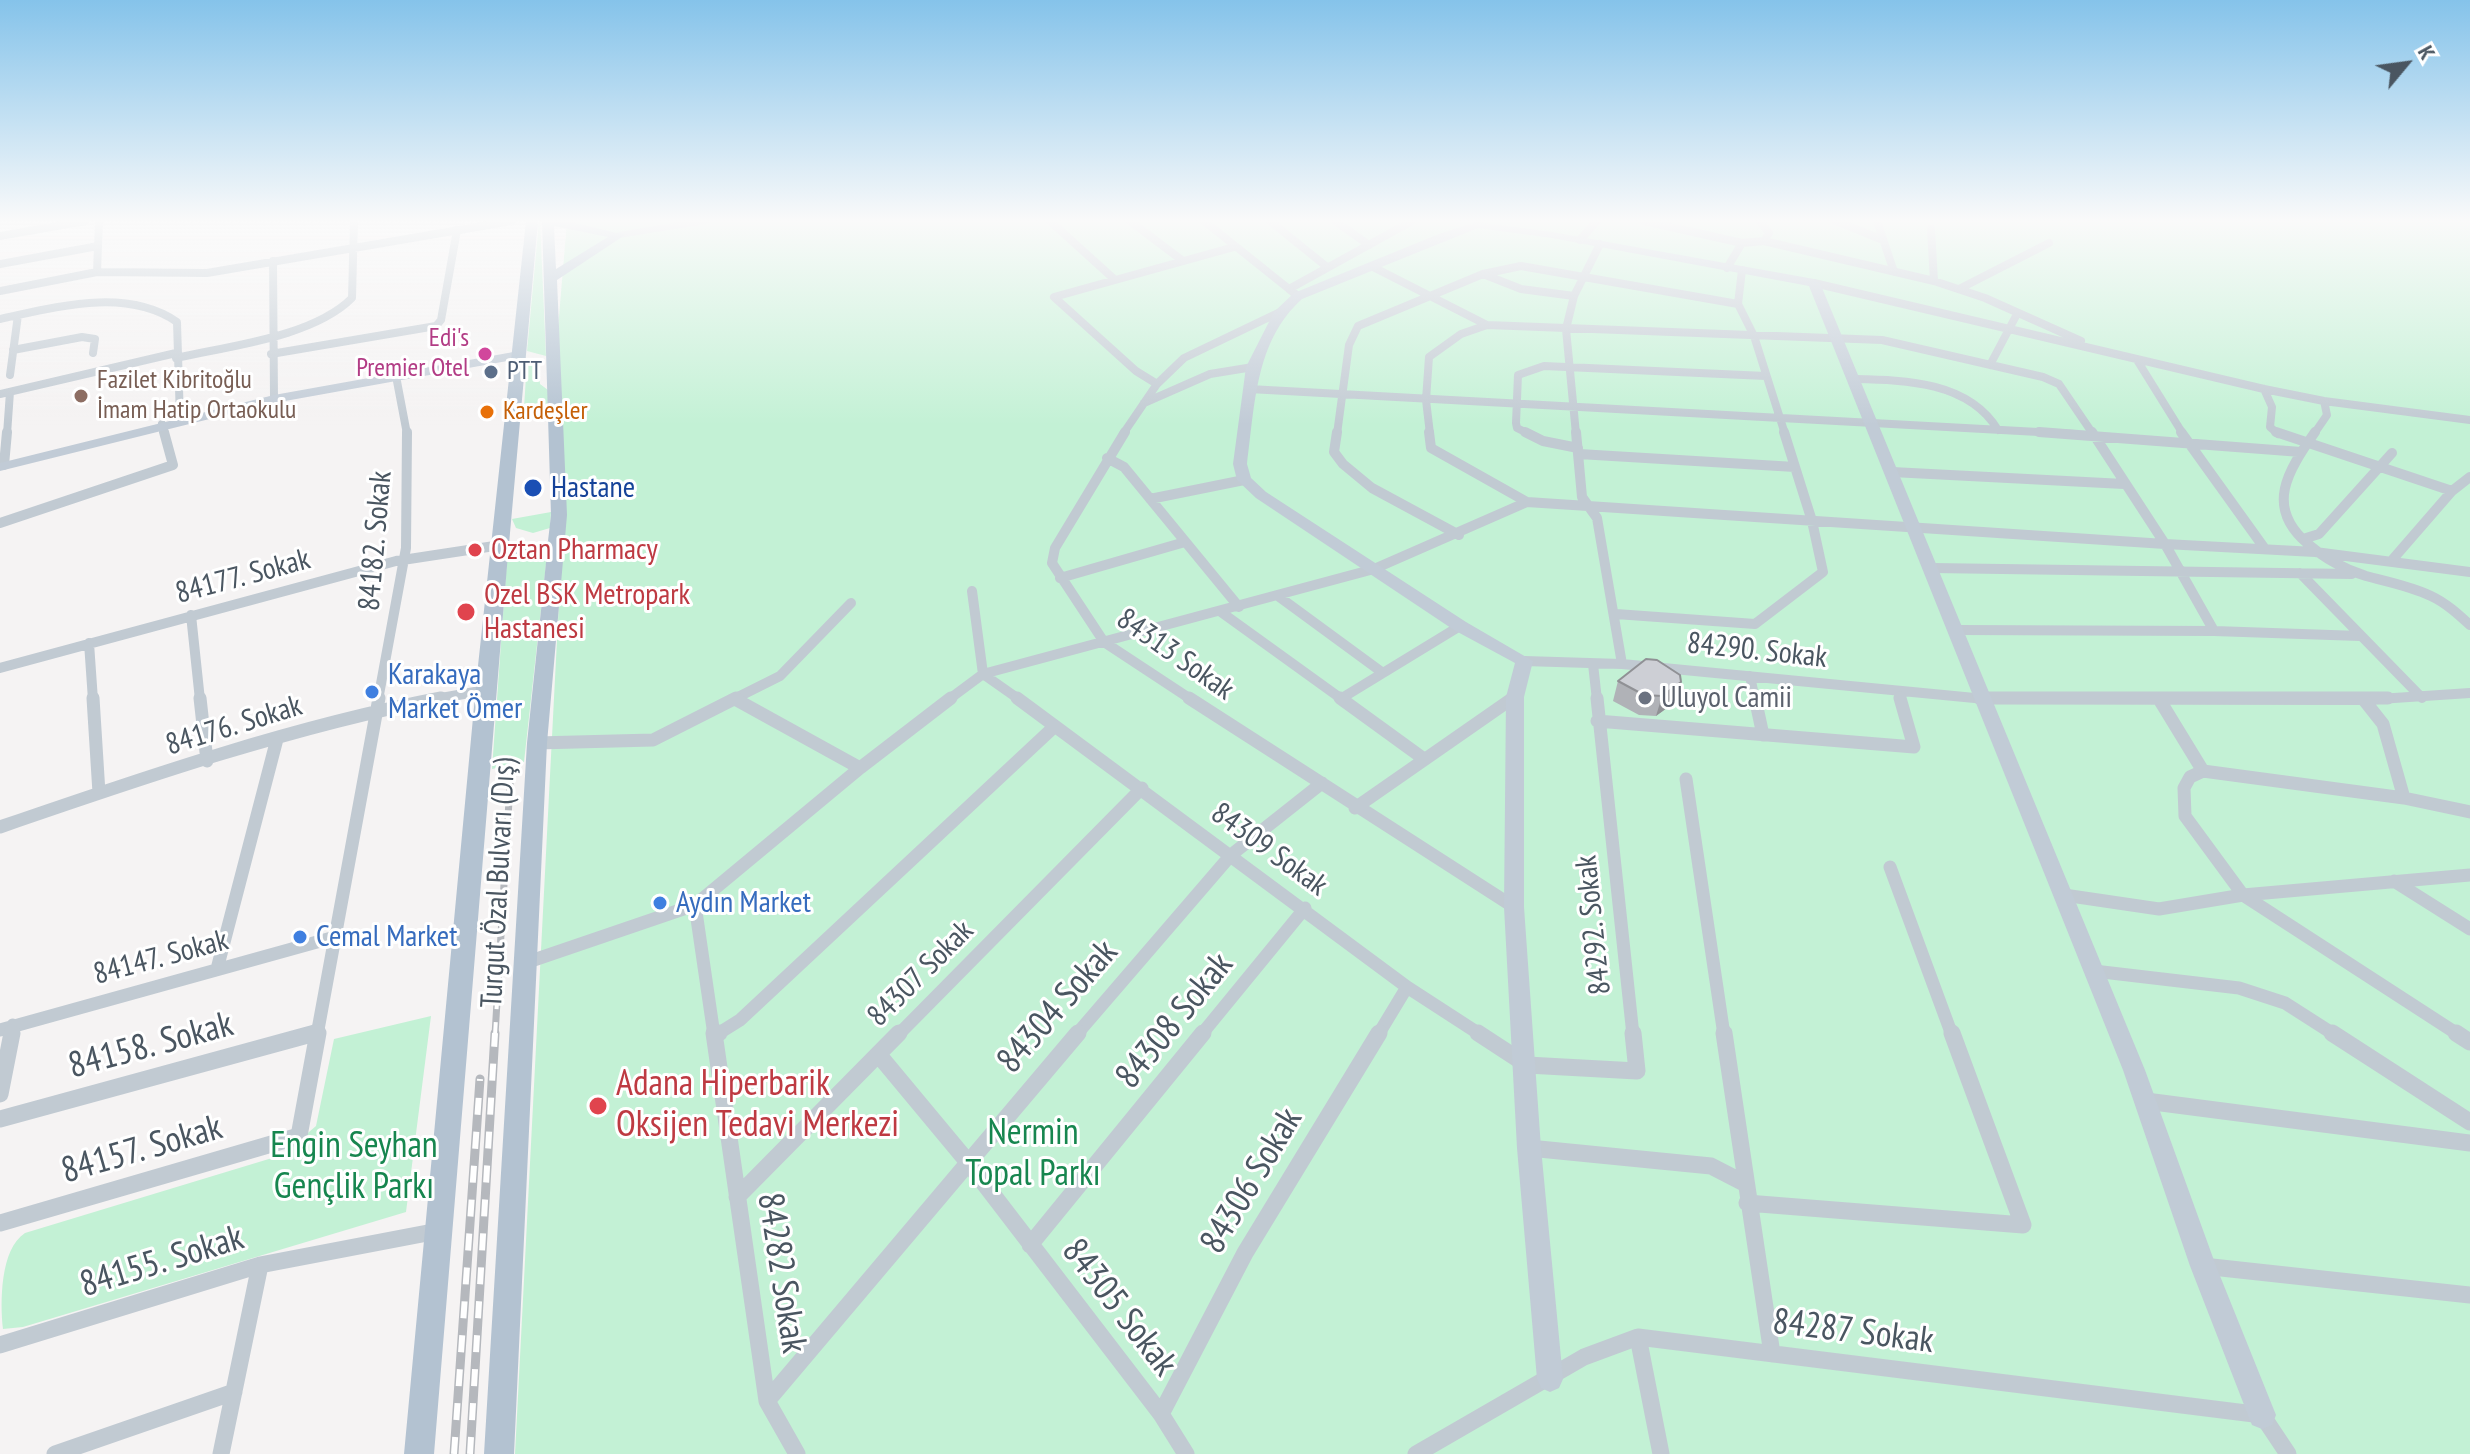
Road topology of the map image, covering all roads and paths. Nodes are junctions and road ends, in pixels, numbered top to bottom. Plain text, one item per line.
1 (272, 289) edge
2 (352, 289) edge
3 (447, 289) edge
4 (525, 289) edge
5 (549, 289) edge
6 (1081, 289) edge
7 (1289, 289) edge
8 (1299, 289) edge
9 (1307, 289) edge
10 (1415, 289) edge
11 (1447, 289) edge
12 (1521, 289) edge
13 (1578, 289) edge
14 (1655, 289) edge
15 (1736, 289) edge
16 (1817, 289) edge
17 (1838, 289) edge
18 (1959, 289) edge
19 (1294, 293) junction
20 (1429, 296) junction
21 (1574, 296) junction
22 (1738, 304) junction
23 (1280, 312) junction
24 (2017, 314) junction
25 (18, 315) junction
26 (0, 319) edge
27 (1487, 325) junction
28 (1566, 329) junction
29 (2007, 331) junction
30 (271, 333) junction
31 (1754, 336) junction
32 (1838, 338) junction
33 (14, 348) junction
34 (0, 349) edge
35 (93, 353) dead end
36 (2110, 353) junction
37 (271, 354) junction
38 (519, 355) junction
39 (176, 356) junction
40 (2137, 360) junction
41 (1990, 365) junction
42 (1253, 367) junction
43 (1570, 367) junction
44 (10, 375) dead end
45 (396, 376) junction
46 (1766, 376) junction
47 (1855, 379) junction
48 (1157, 384) junction
49 (1249, 389) junction
50 (2264, 389) junction
51 (5, 393) edge
52 (1340, 396) junction
53 (557, 397) junction
54 (274, 399) junction
55 (1426, 400) junction
56 (2324, 401) junction
57 (1141, 404) junction
58 (1518, 405) junction
59 (1572, 408) junction
60 (180, 420) junction
61 (1779, 420) junction
62 (2470, 420) edge
63 (162, 424) junction
64 (1873, 424) junction
65 (1998, 430) junction
66 (2092, 435) junction
67 (2, 439) edge
68 (2187, 441) junction
69 (2305, 448) junction
70 (1578, 451) junction
71 (2392, 453) dead end
72 (1107, 458) junction
73 (2, 466) edge
74 (1795, 467) junction
75 (2380, 467) junction
76 (1892, 472) junction
77 (2470, 477) edge
78 (1244, 480) junction
79 (2124, 484) junction
80 (2454, 490) junction
81 (2470, 493) edge
82 (1150, 499) junction
83 (1527, 502) junction
84 (1588, 506) junction
85 (1812, 521) junction
86 (0, 523) edge
87 (1916, 529) junction
88 (1459, 535) junction
89 (2303, 539) junction
90 (1185, 542) junction
91 (556, 544) junction
92 (2165, 544) junction
93 (501, 547) junction
94 (2265, 549) junction
95 (2315, 552) junction
96 (2393, 559) junction
97 (404, 561) junction
98 (1932, 568) junction
99 (1374, 569) junction
100 (2470, 572) edge
101 (2300, 573) junction
102 (2180, 574) junction
103 (2352, 574) junction
104 (1060, 578) junction
105 (972, 591) dead end
106 (1278, 596) junction
107 (851, 603) dead end
108 (1239, 607) junction
109 (1221, 612) junction
110 (1616, 614) junction
111 (191, 615) junction
112 (2470, 625) edge
113 (1460, 626) junction
114 (1958, 630) junction
115 (2214, 631) junction
116 (2360, 636) junction
117 (1104, 642) junction
118 (89, 643) junction
119 (1524, 661) junction
120 (1593, 664) junction
121 (1622, 664) junction
122 (0, 668) edge
123 (1383, 673) junction
124 (983, 674) junction
125 (1750, 676) junction
126 (486, 690) junction
127 (1898, 691) junction
128 (2470, 693) edge
129 (1515, 697) junction
130 (1342, 698) junction
131 (2422, 698) junction
132 (735, 699) junction
133 (1985, 699) junction
134 (2159, 699) junction
135 (2364, 700) junction
136 (379, 710) junction
137 (1597, 721) junction
138 (1055, 726) junction
139 (1763, 735) junction
140 (277, 739) junction
141 (537, 743) junction
142 (1424, 759) junction
143 (207, 761) junction
144 (860, 768) junction
145 (2203, 771) junction
146 (1686, 779) dead end
147 (1322, 783) junction
148 (1142, 788) junction
149 (99, 793) junction
150 (2404, 798) junction
151 (1355, 808) junction
152 (2470, 812) edge
153 (0, 827) edge
154 (1231, 855) junction
155 (1890, 867) dead end
156 (2470, 875) edge
157 (2394, 881) junction
158 (2064, 895) junction
159 (2243, 895) junction
160 (695, 905) junction
161 (1514, 907) junction
162 (1305, 908) junction
163 (2470, 929) edge
164 (335, 937) junction
165 (525, 963) junction
166 (217, 969) junction
167 (2094, 971) junction
168 (1407, 987) junction
169 (6, 1028) edge
170 (318, 1032) junction
171 (716, 1035) junction
172 (2470, 1042) edge
173 (878, 1054) junction
174 (1527, 1065) junction
175 (0, 1094) edge
176 (2146, 1101) junction
177 (0, 1119) edge
178 (2470, 1122) edge
179 (2470, 1143) edge
180 (1529, 1148) junction
181 (967, 1161) junction
182 (1744, 1183) junction
183 (737, 1197) junction
184 (1747, 1203) junction
185 (0, 1223) edge
186 (438, 1231) junction
187 (1030, 1245) junction
188 (260, 1265) junction
189 (2203, 1266) junction
190 (2470, 1295) edge
191 (1638, 1337) junction
192 (0, 1345) edge
193 (1772, 1354) junction
194 (1550, 1379) junction
195 (234, 1392) junction
196 (767, 1401) junction
197 (1161, 1414) junction
198 (2262, 1415) junction
199 (55, 1454) edge
200 (221, 1454) edge
201 (419, 1454) edge
202 (499, 1454) edge
203 (797, 1454) edge
204 (1186, 1454) edge
205 (1416, 1454) edge
206 (1661, 1454) edge
207 (2288, 1454) edge

1 - 30 street
2 - 30 street
3 - 37 street
4 - 38 main road, Turgut Özal Bulvarı (Dış)
5 - 53 main road, Turgut Özal Bulvarı (Dış)
6 - 48 street
7 - 19 street
8 - 19 street
9 - 19 street
10 - 20 street
11 - 20 street
12 - 21 street
13 - 21 street
14 - 22 street
15 - 22 street
16 - 32 street
17 - 29 street
18 - 24 street
19 - 23 street
20 - 27 street
20 - 52 street
21 - 28 street
22 - 31 street
23 - 42 street
23 - 48 street
24 - 29 street
24 - 36 street
25 - 26 street
25 - 33 street
25 - 39 street
27 - 28 street
27 - 55 street
28 - 31 street
28 - 43 street
29 - 36 street
29 - 41 street
30 - 37 street
30 - 39 street
31 - 32 street
31 - 46 street
32 - 41 street
32 - 47 street
33 - 34 street
33 - 35 street
33 - 44 street
36 - 40 street
37 - 54 street
38 - 45 street
38 - 53 main road
38 - 93 main road, Turgut Özal Bulvarı (Dış)
39 - 51 street
39 - 60 street
40 - 50 street
40 - 68 street
41 - 66 street
42 - 49 street
42 - 57 street
43 - 46 street
43 - 58 street
43 - 59 street
45 - 54 street
45 - 97 street, 84182. Sokak
46 - 61 street
47 - 64 street
47 - 65 street
48 - 57 street
49 - 52 street
49 - 78 street
50 - 56 street
50 - 69 street
51 - 67 street
52 - 55 street
52 - 88 street
53 - 91 main road, Turgut Özal Bulvarı (Dış)
54 - 60 street
55 - 58 street
55 - 83 street
56 - 62 street
56 - 69 street
57 - 72 street
58 - 59 street
58 - 70 street
59 - 61 street
59 - 70 street
60 - 63 street
61 - 64 street
61 - 74 street
63 - 73 street
63 - 86 street
64 - 65 street
64 - 76 street
65 - 66 street
66 - 68 street
66 - 79 street
67 - 73 street
68 - 69 street
68 - 94 street
69 - 75 street
69 - 89 street
70 - 74 street
70 - 84 street
71 - 75 street
72 - 82 street
72 - 104 street
74 - 85 street
75 - 80 street
75 - 89 street
76 - 79 street
76 - 87 street
77 - 80 street
78 - 82 street
78 - 99 street
79 - 92 street
80 - 81 street
80 - 96 street
82 - 90 street
83 - 84 street
83 - 88 street
84 - 85 street
84 - 110 street
85 - 87 street
85 - 110 street
87 - 92 street
87 - 98 street
88 - 99 street
89 - 95 street
90 - 104 street
90 - 108 street
91 - 93 main road
91 - 141 main road, Turgut Özal Bulvarı (Dış)
92 - 94 street
92 - 102 street
93 - 97 street, 84177. Sokak
93 - 126 main road, Turgut Özal Bulvarı (Dış)
94 - 95 street
95 - 96 street
95 - 103 street
96 - 100 street
97 - 111 street, 84177. Sokak
97 - 136 street, 84182. Sokak
98 - 102 street
98 - 114 street
99 - 106 street
99 - 113 street
101 - 102 street
101 - 103 street
101 - 116 street
102 - 115 street
103 - 112 street
104 - 117 street, 84313 Sokak
105 - 124 street
106 - 108 street
106 - 123 street
107 - 132 street
108 - 109 street
109 - 117 street
109 - 130 street
110 - 121 street
111 - 118 street, 84177. Sokak
111 - 143 street
113 - 119 street
113 - 123 street
114 - 115 street
114 - 133 street
115 - 116 street
116 - 131 street
117 - 124 street
117 - 147 street, 84313 Sokak
118 - 122 street, 84177. Sokak
118 - 149 street
119 - 120 street, 84290. Sokak
119 - 129 street
120 - 121 street, 84290. Sokak
120 - 137 street, 84292. Sokak
121 - 125 street, 84290. Sokak
123 - 130 street
124 - 138 street, 84309 Sokak
124 - 144 street
125 - 127 street, 84290. Sokak
125 - 139 street
126 - 136 street, 84176. Sokak
126 - 186 main road, Turgut Özal Bulvarı (Dış)
127 - 133 street, 84290. Sokak
127 - 139 street
128 - 131 street, 84290. Sokak
129 - 142 street
129 - 161 street
130 - 142 street
131 - 135 street, 84290. Sokak
132 - 141 street
132 - 144 street
133 - 134 street, 84290. Sokak
133 - 158 street
134 - 135 street, 84290. Sokak
134 - 145 street
135 - 150 street
136 - 140 street, 84176. Sokak
136 - 164 street, 84157. Sokak
137 - 139 street
137 - 174 street, 84292. Sokak
138 - 148 street, 84309 Sokak
138 - 171 street
140 - 143 street, 84176. Sokak
140 - 166 street
141 - 165 main road, Turgut Özal Bulvarı (Dış)
142 - 151 street
143 - 149 street, 84176. Sokak
144 - 160 street
145 - 150 street
145 - 159 street
146 - 182 street
147 - 151 street, 84313 Sokak
147 - 154 street, 84304 Sokak
148 - 154 street, 84309 Sokak
148 - 173 street, 84307 Sokak
149 - 153 street, 84176. Sokak
150 - 152 street
151 - 161 street, 84313 Sokak
154 - 162 street, 84309 Sokak
154 - 181 street, 84304 Sokak
155 - 184 street
156 - 157 street
157 - 159 street
157 - 163 street
158 - 159 street
158 - 167 street
159 - 172 street
160 - 165 street
160 - 171 street, 84282 Sokak
161 - 174 street
162 - 168 street, 84309 Sokak
162 - 187 street, 84308 Sokak
164 - 166 street, 84147. Sokak
164 - 170 street, 84157. Sokak
165 - 202 main road, Turgut Özal Bulvarı (Dış)
166 - 169 street, 84147. Sokak
167 - 176 street
167 - 178 street
168 - 174 street, 84309 Sokak
168 - 197 street, 84306 Sokak
169 - 175 street
170 - 177 street, 84158. Sokak
170 - 185 street, 84157. Sokak
171 - 183 street, 84282 Sokak
173 - 181 street, 84305 Sokak
173 - 183 street, 84307 Sokak
174 - 180 street
176 - 179 street
176 - 189 street
180 - 182 street
180 - 194 street
181 - 187 street, 84305 Sokak
181 - 196 street, 84304 Sokak
182 - 184 street
183 - 196 street, 84282 Sokak
184 - 193 street
186 - 188 street, 84155. Sokak
186 - 201 main road, Turgut Özal Bulvarı (Dış)
187 - 197 street, 84305 Sokak
188 - 192 street, 84155. Sokak
188 - 195 street
189 - 190 street
189 - 198 street
191 - 193 street, 84287 Sokak
191 - 194 street, 84287 Sokak
191 - 206 street
193 - 198 street, 84287 Sokak
194 - 205 street, 84287 Sokak
195 - 199 street
195 - 200 street
196 - 203 street, 84282 Sokak
197 - 204 street, 84305 Sokak
198 - 207 street

